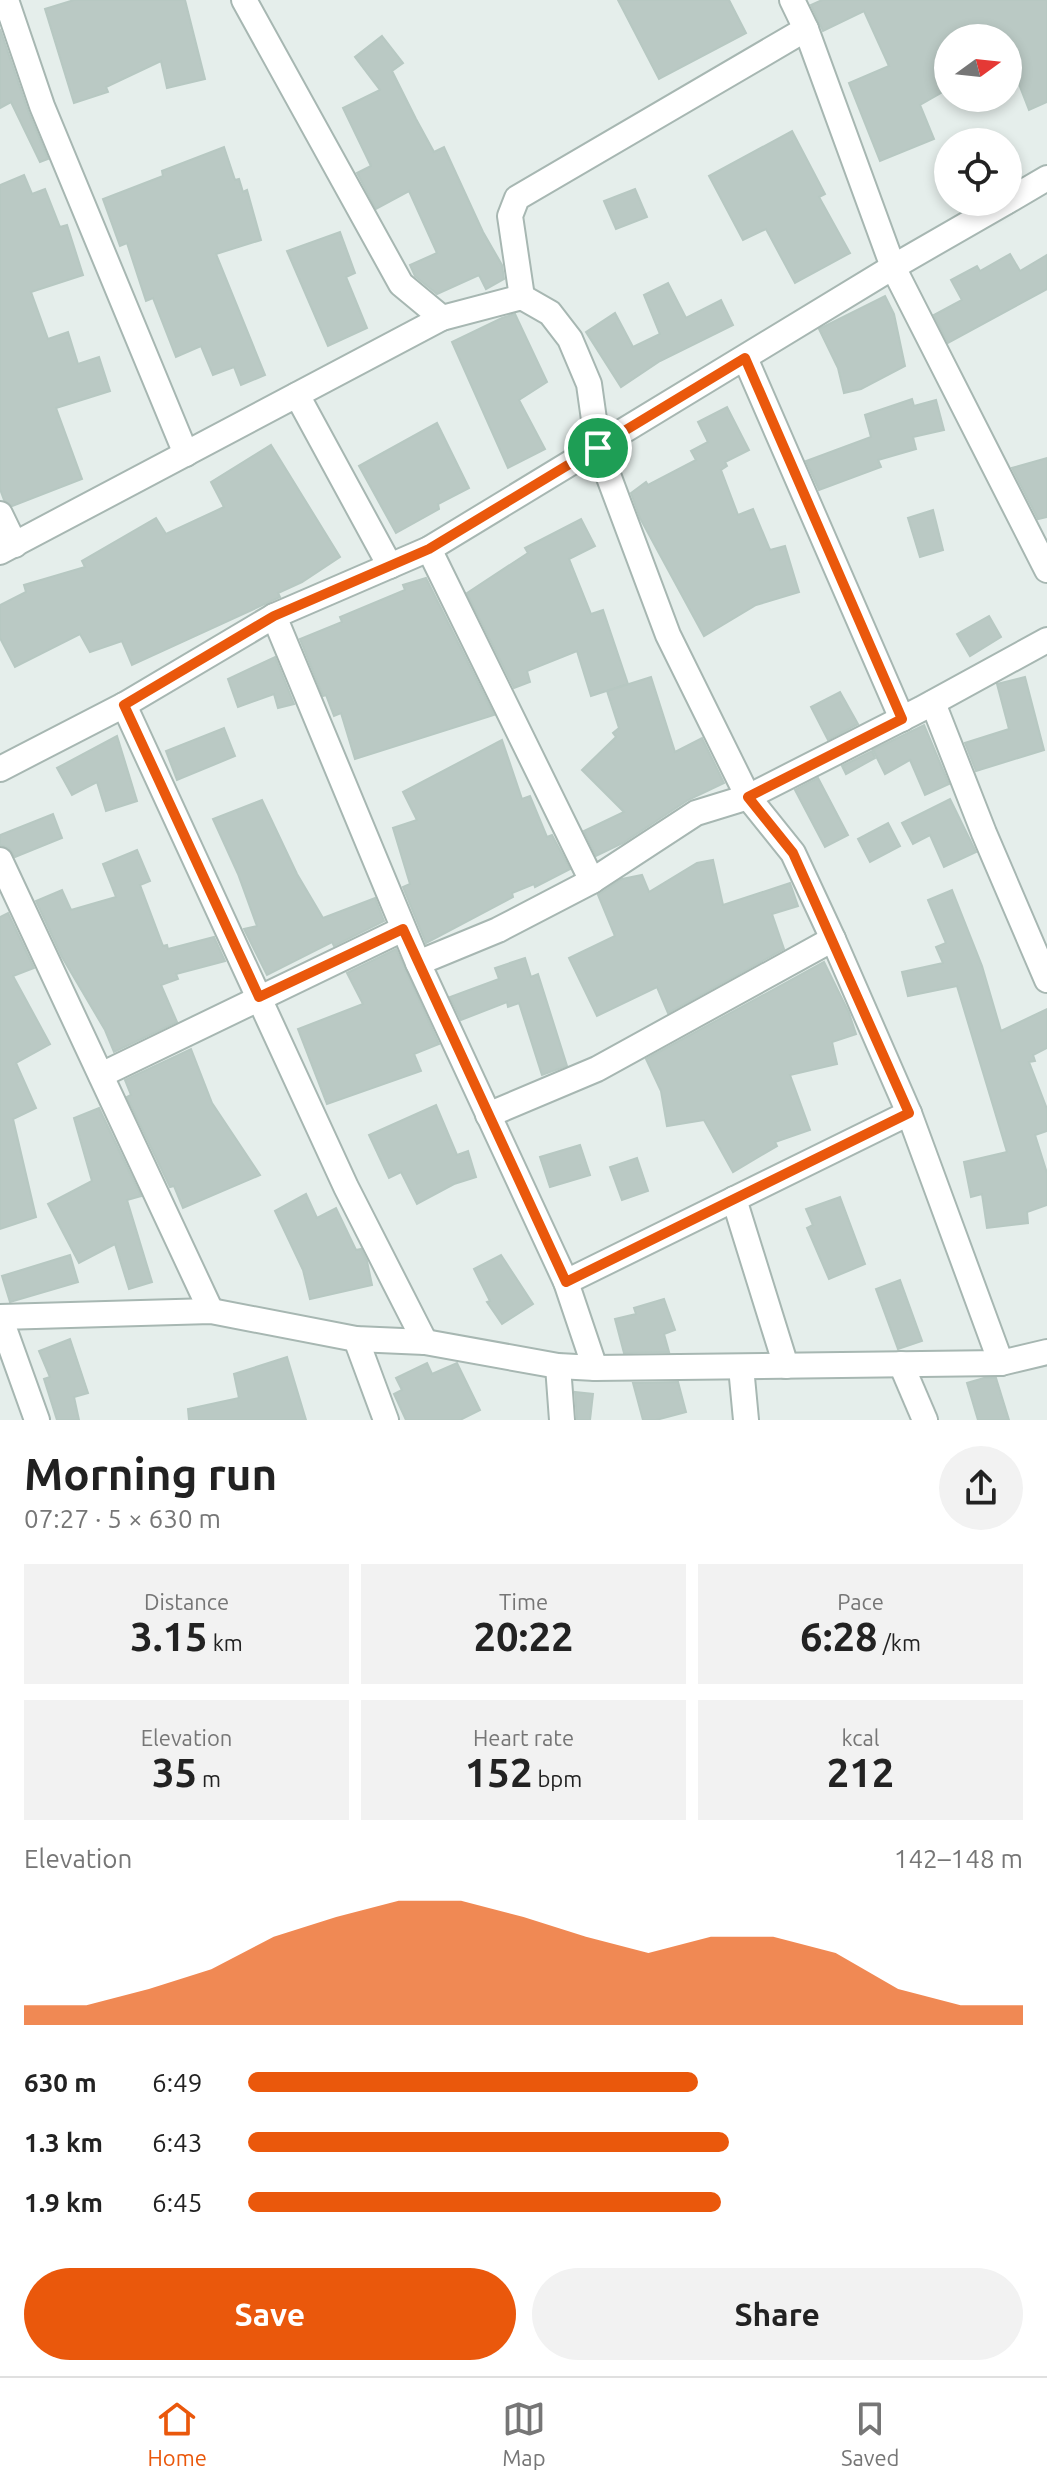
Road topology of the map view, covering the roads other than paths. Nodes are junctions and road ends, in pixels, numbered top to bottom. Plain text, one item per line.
1 (6, 0) edge
2 (244, 0) edge
3 (792, 0) edge
4 (806, 29) junction
5 (1047, 178) edge
6 (1022, 193) edge
7 (982, 216) edge
8 (893, 267) junction
9 (522, 297) junction
10 (442, 318) junction
11 (745, 358) junction
12 (297, 395) junction
13 (598, 448) junction
14 (186, 454) junction
15 (0, 514) edge
16 (7, 548) edge
17 (429, 549) junction
18 (390, 566) junction
19 (1047, 570) edge
20 (274, 616) junction
21 (1047, 640) edge
22 (933, 703) junction
23 (124, 705) junction
24 (902, 719) junction
25 (0, 769) edge
26 (748, 797) junction
27 (0, 860) edge
28 (592, 881) junction
29 (403, 929) junction
30 (833, 939) junction
31 (418, 963) junction
32 (1047, 980) edge
33 (259, 997) junction
34 (101, 1075) junction
35 (909, 1113) junction
36 (488, 1115) junction
37 (734, 1199) junction
38 (566, 1282) junction
39 (211, 1311) junction
40 (0, 1317) edge
41 (356, 1339) junction
42 (425, 1342) junction
43 (1047, 1352) edge
44 (1001, 1363) junction
45 (901, 1364) junction
46 (558, 1366) junction
47 (786, 1366) junction
48 (741, 1367) junction
49 (595, 1368) junction
50 (37, 1420) edge
51 (386, 1420) edge
52 (562, 1420) edge
53 (746, 1420) edge
54 (925, 1420) edge

1 - 14 street
2 - 10 street
3 - 4 street
4 - 8 street
4 - 9 street
5 - 6 street
7 - 8 street
8 - 11 street
8 - 19 street
9 - 10 street
9 - 13 street
10 - 12 street
11 - 13 street
11 - 24 street
12 - 14 street
12 - 18 street
13 - 17 street
13 - 26 street
14 - 16 street
15 - 16 street
17 - 18 street
17 - 28 street
18 - 20 street
20 - 23 street
20 - 29 street
21 - 22 street
22 - 24 street
22 - 32 street
23 - 25 street
23 - 33 street
24 - 26 street
26 - 28 street
26 - 30 street
27 - 34 street
28 - 31 street
29 - 31 street
29 - 33 street
30 - 35 street
30 - 36 street
31 - 36 street
33 - 34 street
33 - 42 street
34 - 39 street
35 - 37 street
35 - 44 street
36 - 38 street
37 - 38 street
37 - 47 street
38 - 49 street
39 - 40 street
39 - 41 street
40 - 50 street
41 - 42 street
41 - 51 street
42 - 46 street
43 - 44 street
44 - 45 street
45 - 47 street
45 - 54 street
46 - 49 street
46 - 52 street
47 - 48 street
48 - 49 street
48 - 53 street

